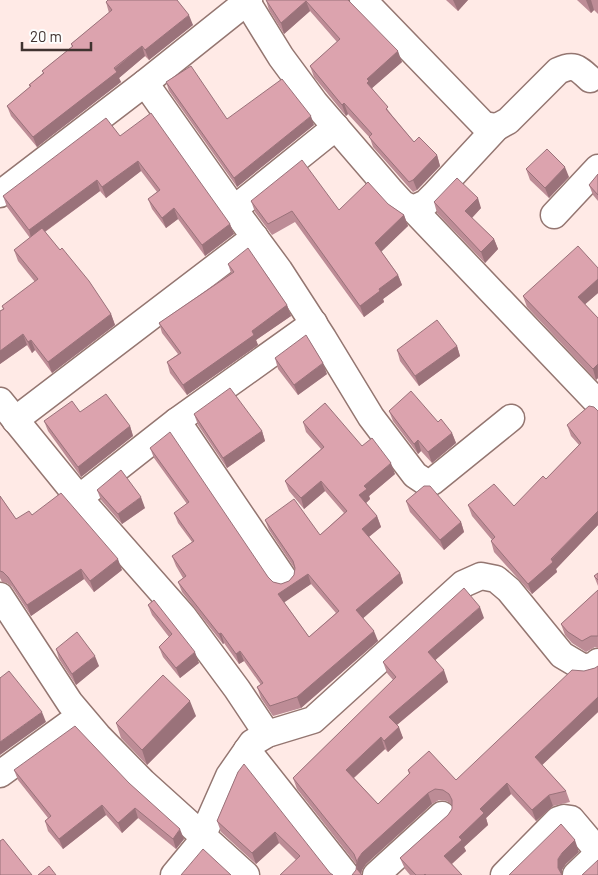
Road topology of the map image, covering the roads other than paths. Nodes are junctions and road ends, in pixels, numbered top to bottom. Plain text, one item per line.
1 (363, 0) edge
2 (248, 1) edge
3 (590, 79) dead end
4 (145, 83) junction
5 (336, 127) junction
6 (497, 127) junction
7 (598, 168) edge
8 (0, 194) edge
9 (234, 209) junction
10 (413, 209) junction
11 (554, 215) dead end
12 (254, 237) junction
13 (314, 324) junction
14 (595, 394) edge
15 (5, 411) edge
16 (511, 418) dead end
17 (178, 422) junction
18 (79, 498) junction
19 (284, 580) dead end
20 (0, 596) edge
21 (598, 662) edge
22 (80, 716) junction
23 (267, 734) junction
24 (246, 750) junction
25 (0, 774) edge
26 (442, 815) dead end
27 (203, 836) junction
28 (598, 852) edge
29 (174, 875) edge
30 (246, 875) edge
31 (346, 875) edge
32 (376, 875) edge
33 (504, 875) edge
34 (576, 875) edge

1 - 6 street
2 - 4 street
2 - 5 street
3 - 6 street
4 - 8 street
4 - 9 street
5 - 9 street
5 - 10 street
6 - 10 street
7 - 11 street
9 - 12 street
10 - 14 street
12 - 13 street
12 - 15 street
13 - 16 street
13 - 17 street
15 - 18 street
17 - 18 street
17 - 19 street
18 - 23 street
20 - 22 street
21 - 23 street
22 - 25 street
22 - 27 street
23 - 24 street
24 - 27 street
24 - 31 street
26 - 32 street
27 - 29 street
27 - 30 street
28 - 33 street
28 - 34 street

